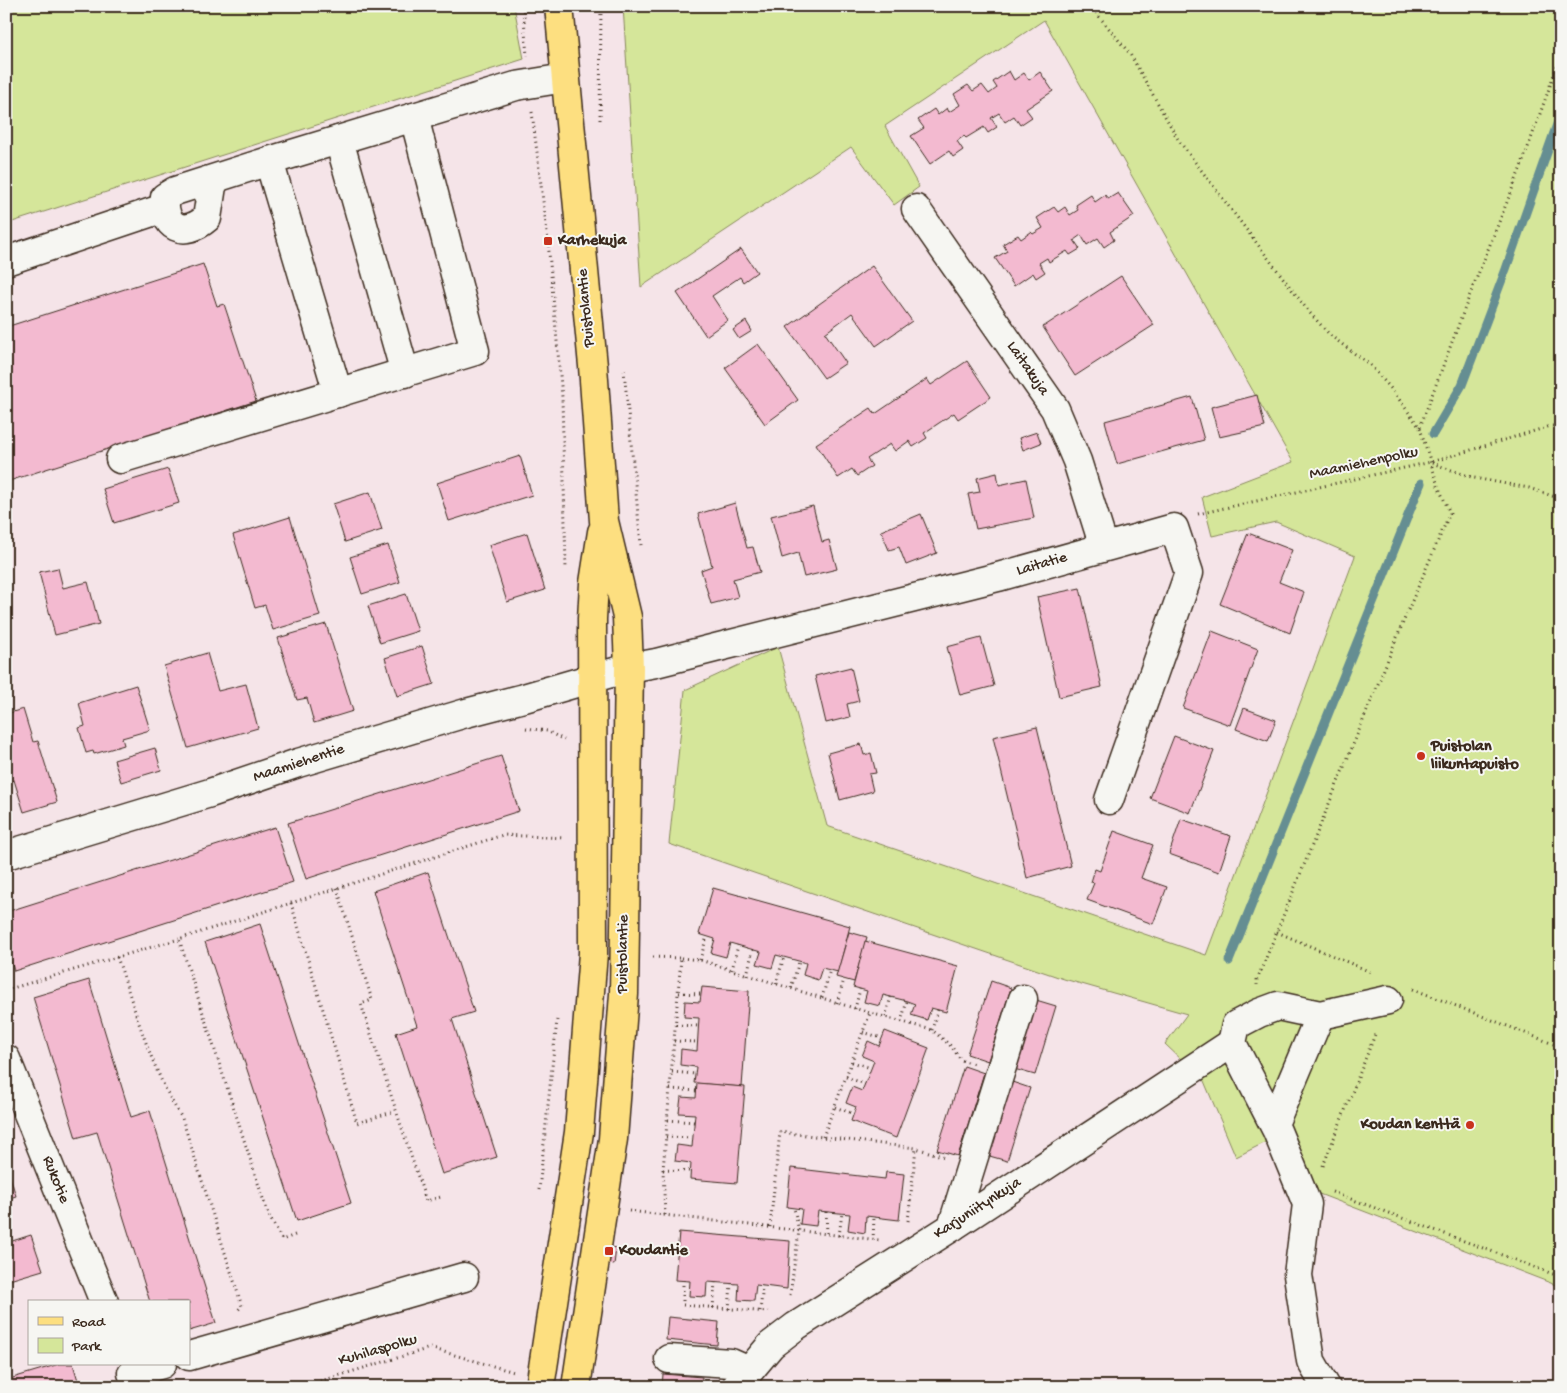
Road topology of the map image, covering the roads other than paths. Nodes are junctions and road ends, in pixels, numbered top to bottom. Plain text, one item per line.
1 (559, 6) edge
2 (566, 78) junction
3 (414, 117) junction
4 (339, 140) junction
5 (269, 161) junction
6 (216, 178) junction
7 (164, 208) junction
8 (916, 210) dead end
9 (6, 261) edge
10 (405, 373) junction
11 (338, 393) junction
12 (120, 459) dead end
13 (604, 521) junction
14 (1104, 547) junction
15 (630, 668) junction
16 (593, 678) junction
17 (1109, 800) dead end
18 (6, 855) edge
19 (1392, 991) road end
20 (1023, 999) dead end
21 (1320, 1015) junction
22 (1232, 1043) junction
23 (6, 1059) edge
24 (1274, 1124) junction
25 (952, 1226) junction
26 (464, 1277) dead end
27 (103, 1300) edge
28 (190, 1356) edge
29 (669, 1359) dead end
30 (157, 1366) edge
31 (133, 1375) edge
32 (743, 1379) edge
33 (530, 1380) edge
34 (576, 1387) edge
35 (1326, 1387) edge

1 - 2 main road, Puistolantie
2 - 3 street
2 - 13 main road, Puistolantie
3 - 4 street
3 - 10 street
4 - 5 street
4 - 10 street
5 - 6 street
5 - 11 street
6 - 7 street
6 - 7 street
7 - 9 street
8 - 14 street, Laitakuja
10 - 11 street
11 - 12 street
13 - 15 main road, Puistolantie
13 - 16 main road, Puistolantie
14 - 15 street, Laitatie
14 - 17 street, Laitatie
15 - 16 street, Laitatie
15 - 34 main road, Puistolantie
16 - 18 street, Maamiehentie
16 - 33 main road, Puistolantie
19 - 21 street
20 - 25 street
21 - 22 street
21 - 24 street
22 - 24 street
22 - 25 street, Karjuniitynkuja
23 - 27 street, Rukotie
24 - 35 street
25 - 32 street, Karjuniitynkuja
26 - 28 street
29 - 32 street
30 - 31 street

